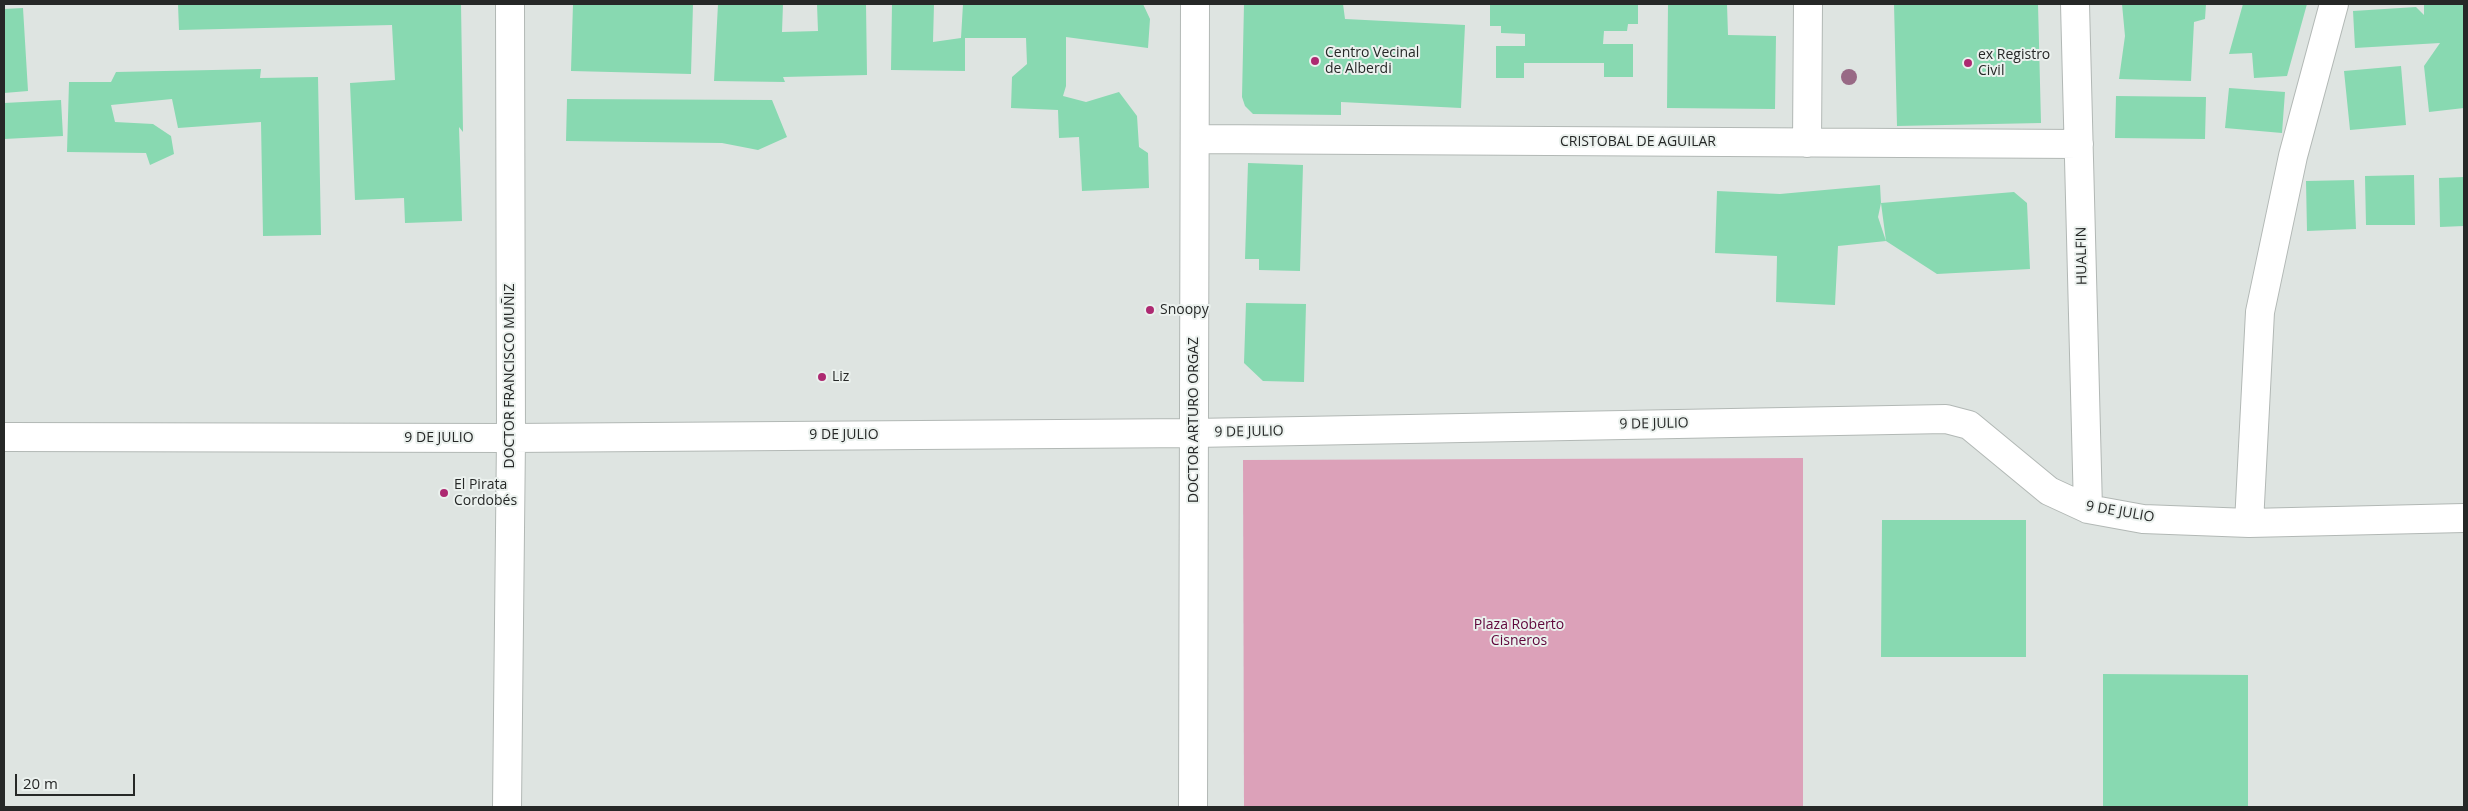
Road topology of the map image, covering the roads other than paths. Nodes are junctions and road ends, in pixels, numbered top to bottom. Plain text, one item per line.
1 (510, 4) edge
2 (1195, 4) edge
3 (1808, 4) edge
4 (2075, 4) edge
5 (2334, 4) edge
6 (1196, 139) junction
7 (1807, 143) junction
8 (2079, 144) junction
9 (1194, 433) junction
10 (4, 437) edge
11 (511, 438) junction
12 (2088, 509) junction
13 (2464, 518) edge
14 (2249, 523) junction
15 (507, 807) edge
16 (1193, 807) edge

1 - 11 street, DOCTOR FRANCISCO MUÑIZ
2 - 6 street, DOCTOR ARTURO ORGAZ
3 - 7 street
4 - 8 street, HUALFIN
5 - 14 street
6 - 7 street, CRISTOBAL DE AGUILAR
6 - 9 street, DOCTOR ARTURO ORGAZ
7 - 8 street, CRISTOBAL DE AGUILAR
8 - 12 street, HUALFIN
9 - 11 street, 9 DE JULIO
9 - 12 street, 9 DE JULIO
9 - 16 street, DOCTOR ARTURO ORGAZ
10 - 11 street, 9 DE JULIO
11 - 15 street, DOCTOR FRANCISCO MUÑIZ
12 - 14 street, 9 DE JULIO
13 - 14 street, 9 DE JULIO

